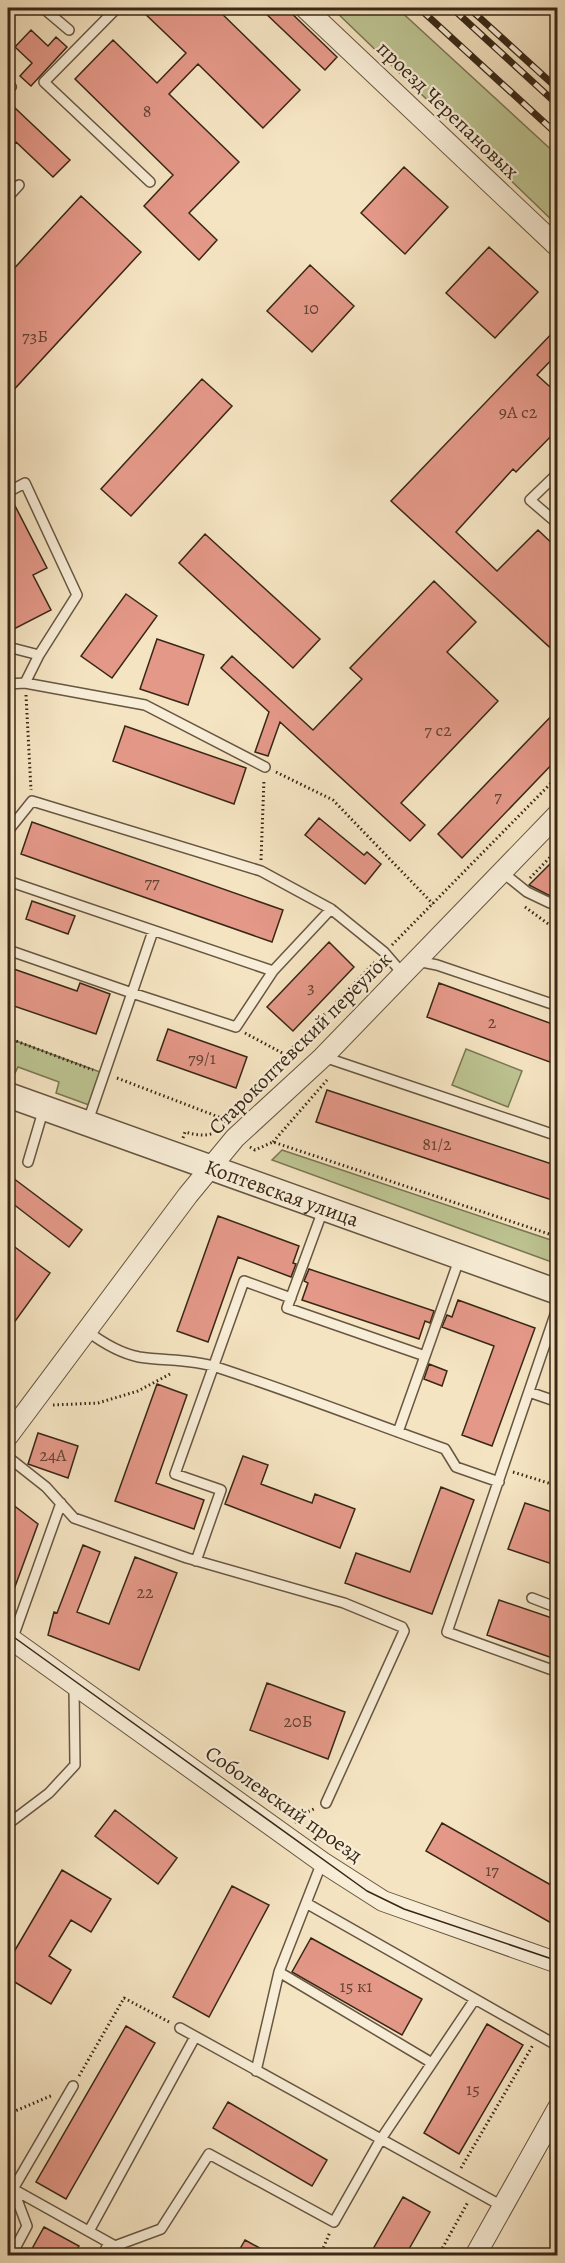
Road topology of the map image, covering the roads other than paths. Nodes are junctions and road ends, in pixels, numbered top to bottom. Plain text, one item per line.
1 (43, 8) edge
2 (117, 8) edge
3 (305, 8) edge
4 (69, 30) dead end
5 (8, 84) edge
6 (8, 91) edge
7 (150, 182) dead end
8 (19, 185) dead end
9 (8, 197) edge
10 (558, 247) edge
11 (558, 473) edge
12 (8, 492) edge
13 (558, 524) edge
14 (8, 648) edge
15 (39, 655) junction
16 (8, 684) edge
17 (25, 684) junction
18 (265, 767) road end
19 (557, 815) edge
20 (8, 831) edge
21 (502, 872) junction
22 (8, 881) edge
23 (550, 903) dead end
24 (332, 909) junction
25 (153, 931) junction
26 (8, 950) edge
27 (409, 967) junction
28 (273, 972) junction
29 (132, 993) junction
30 (558, 1006) edge
31 (323, 1057) junction
32 (8, 1095) edge
33 (44, 1108) junction
34 (87, 1124) junction
35 (558, 1136) edge
36 (28, 1162) dead end
37 (211, 1167) junction
38 (324, 1207) junction
39 (460, 1256) junction
40 (558, 1292) edge
41 (291, 1298) junction
42 (558, 1306) edge
43 (87, 1331) junction
44 (425, 1356) junction
45 (213, 1366) junction
46 (529, 1392) junction
47 (558, 1402) edge
48 (398, 1432) junction
49 (8, 1436) edge
50 (8, 1457) edge
51 (498, 1482) junction
52 (61, 1503) junction
53 (196, 1561) junction
54 (532, 1598) dead end
55 (558, 1608) edge
56 (10, 1639) edge
57 (558, 1672) edge
58 (74, 1684) junction
59 (326, 1803) road end
60 (8, 1824) edge
61 (322, 1862) junction
62 (306, 1903) junction
63 (558, 1963) edge
64 (279, 1972) junction
65 (475, 1999) junction
66 (180, 2028) road end
67 (195, 2037) junction
68 (558, 2046) edge
69 (432, 2063) junction
70 (256, 2071) junction
71 (73, 2086) road end
72 (558, 2108) edge
73 (381, 2139) junction
74 (10, 2185) edge
75 (502, 2206) junction
76 (88, 2231) junction
77 (110, 2243) junction
78 (11, 2256) edge
79 (102, 2256) edge
80 (475, 2256) edge

1 - 4 lane
2 - 7 lane
3 - 10 street, проезд Черепановых
5 - 6 lane
8 - 9 lane
11 - 13 lane
12 - 15 lane
14 - 15 lane
15 - 17 lane
16 - 17 lane
17 - 18 lane
19 - 21 street, Старокоптевский переулок
20 - 24 lane
21 - 23 lane
21 - 27 street, Старокоптевский переулок
22 - 25 lane
24 - 27 lane
24 - 28 lane
25 - 28 lane
25 - 29 lane
26 - 29 lane
27 - 30 lane
27 - 31 street, Старокоптевский переулок
28 - 29 lane
29 - 34 lane
31 - 35 lane
31 - 37 street, Старокоптевский переулок
32 - 33 street, Коптевская улица
33 - 34 street, Коптевская улица
33 - 36 lane
34 - 37 street, Коптевская улица
37 - 38 street, Коптевская улица
37 - 43 street, Старокоптевский переулок
38 - 39 street, Коптевская улица
38 - 41 lane
39 - 40 street, Коптевская улица
39 - 44 lane
41 - 44 lane
41 - 45 lane
42 - 46 lane
43 - 45 lane
43 - 49 street, Старокоптевский переулок
44 - 48 lane
45 - 48 lane
45 - 53 lane
46 - 47 lane
46 - 51 lane
48 - 51 lane
50 - 52 lane
51 - 57 lane
52 - 53 lane
52 - 56 lane
53 - 59 lane
54 - 55 lane
56 - 58 street, Соболевский проезд
58 - 60 lane
58 - 61 street, Соболевский проезд
61 - 62 lane
61 - 63 street, Соболевский проезд
62 - 64 lane
62 - 65 lane
64 - 69 lane
64 - 70 lane
65 - 68 lane
65 - 69 lane
66 - 67 lane
67 - 70 lane
67 - 76 lane
69 - 73 lane
70 - 73 lane
71 - 74 lane
72 - 75 street
73 - 75 lane
73 - 77 lane
74 - 76 lane
74 - 78 lane
75 - 80 street
76 - 77 lane
77 - 79 lane

